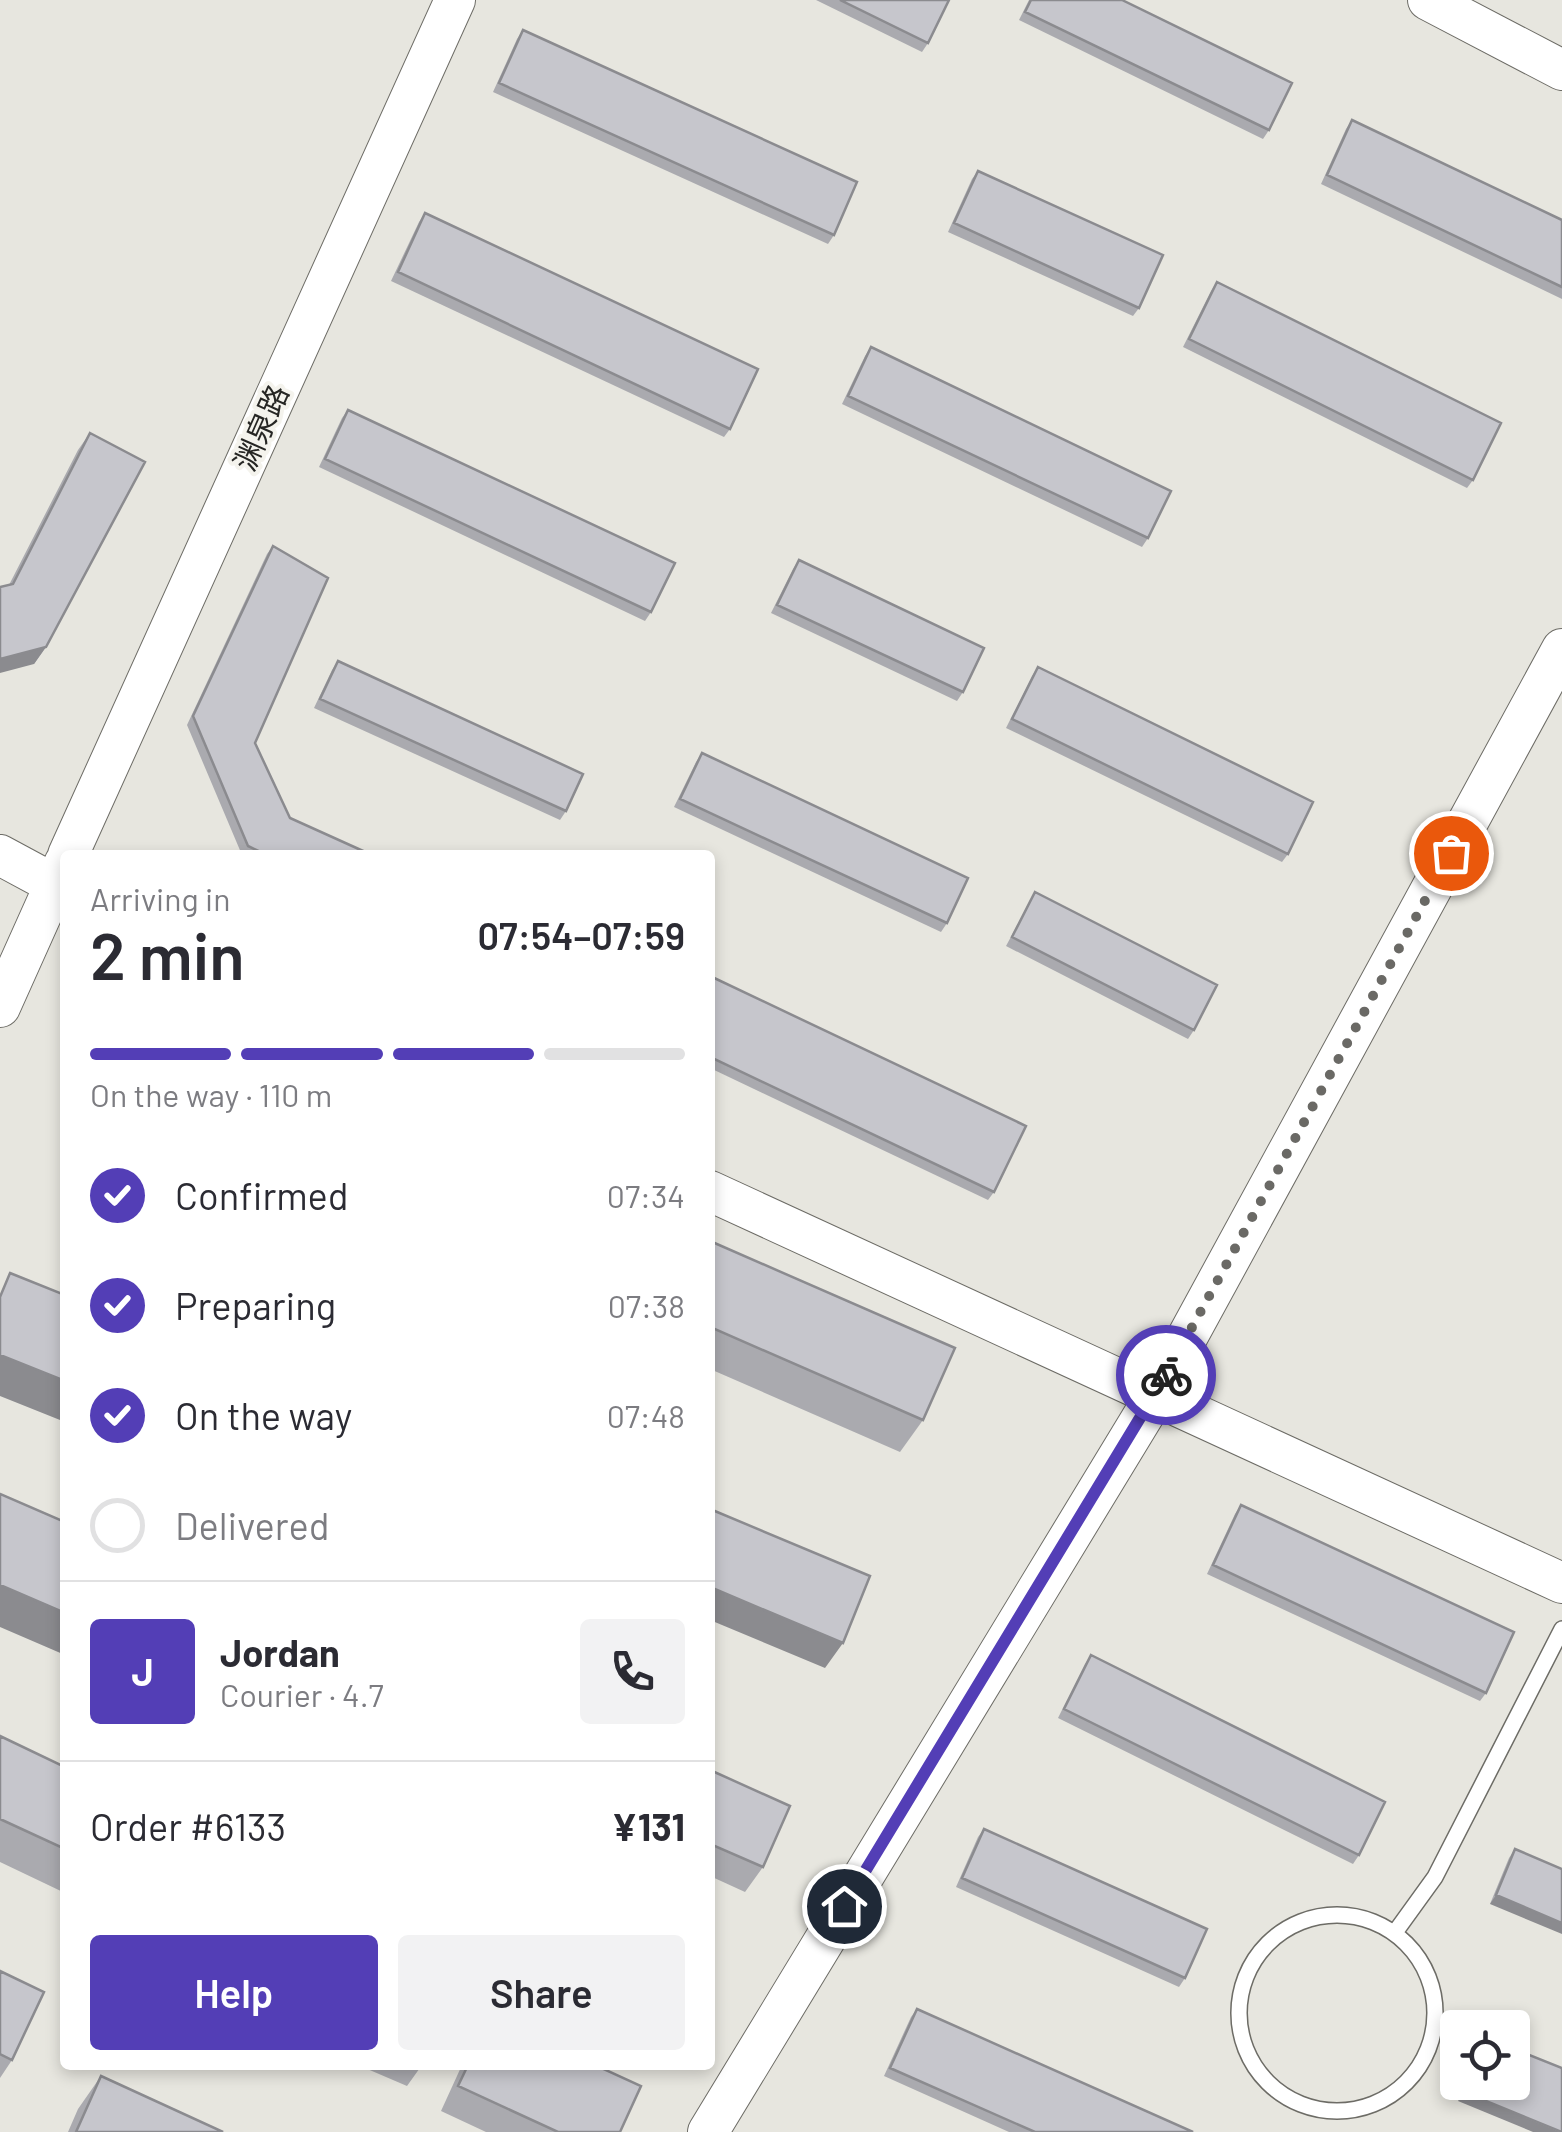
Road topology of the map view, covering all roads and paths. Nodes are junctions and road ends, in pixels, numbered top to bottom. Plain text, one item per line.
1 (455, 0) edge
2 (1428, 0) edge
3 (1562, 70) edge
4 (1562, 649) edge
5 (73, 850) edge
6 (0, 855) edge
7 (60, 872) edge
8 (60, 879) edge
9 (0, 1007) edge
10 (715, 1192) edge
11 (1154, 1398) junction
12 (1562, 1583) edge
13 (1562, 1629) edge
14 (1396, 1931) junction
15 (708, 2132) edge

1 - 5 street, 渊泉路
2 - 3 street
4 - 11 street
6 - 7 street
8 - 9 street, 渊泉路
10 - 11 street
11 - 12 street
11 - 15 street
13 - 14 lane
14 - 14 lane

